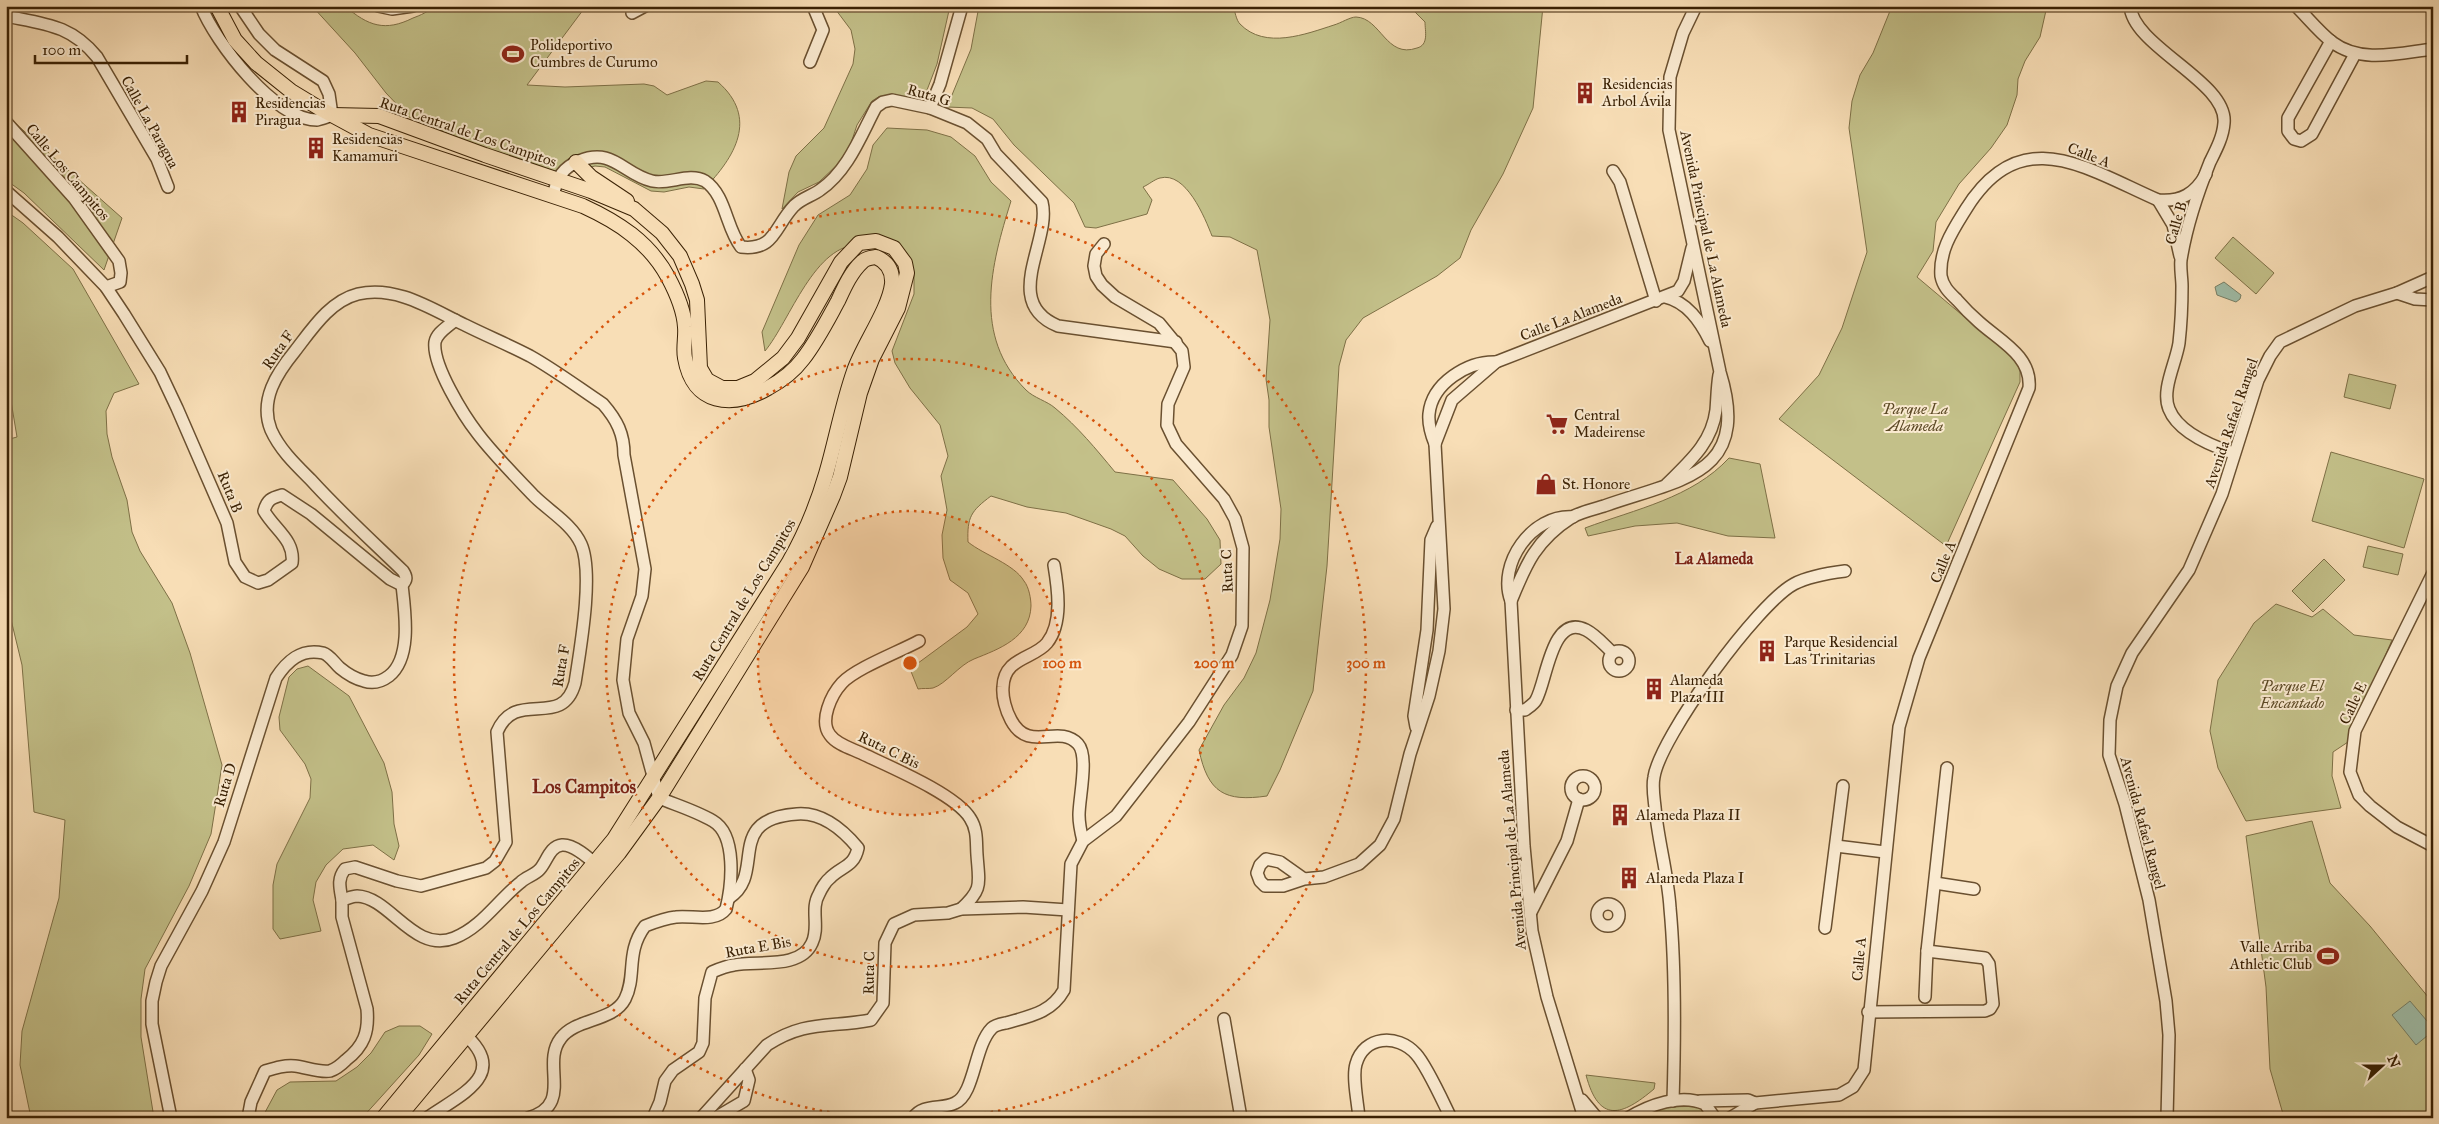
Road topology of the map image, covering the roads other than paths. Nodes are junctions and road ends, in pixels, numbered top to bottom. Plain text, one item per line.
1 (201, 6) edge
2 (217, 6) edge
3 (240, 6) edge
4 (378, 6) edge
5 (413, 6) edge
6 (644, 6) edge
7 (813, 6) edge
8 (962, 6) edge
9 (1696, 6) edge
10 (2130, 6) edge
11 (2296, 6) edge
12 (632, 13) dead end
13 (6, 16) edge
14 (2331, 42) junction
15 (2433, 48) edge
16 (2355, 54) junction
17 (810, 62) dead end
18 (930, 108) junction
19 (332, 115) junction
20 (6, 122) edge
21 (576, 162) junction
22 (1614, 172) dead end
23 (2206, 174) junction
24 (557, 180) junction
25 (168, 187) dead end
26 (6, 191) edge
27 (553, 195) junction
28 (2158, 200) junction
29 (634, 209) junction
30 (1104, 244) dead end
31 (1692, 244) junction
32 (2181, 261) junction
33 (2432, 277) edge
34 (106, 287) junction
35 (2397, 293) junction
36 (1660, 299) junction
37 (2433, 300) edge
38 (455, 320) junction
39 (1176, 342) junction
40 (1717, 355) junction
41 (1496, 362) junction
42 (1720, 372) junction
43 (1440, 390) junction
44 (1452, 400) junction
45 (1707, 440) junction
46 (1435, 444) junction
47 (1722, 447) junction
48 (2233, 453) junction
49 (1667, 484) junction
50 (1573, 517) junction
51 (1438, 524) junction
52 (1521, 547) junction
53 (1529, 558) junction
54 (1054, 565) dead end
55 (1845, 571) dead end
56 (2433, 573) edge
57 (402, 585) junction
58 (1511, 601) junction
59 (1427, 630) junction
60 (1441, 632) junction
61 (919, 642) dead end
62 (1613, 653) dead end
63 (1516, 710) junction
64 (1416, 731) junction
65 (1947, 768) dead end
66 (653, 780) junction
67 (1843, 786) dead end
68 (659, 798) junction
69 (1579, 799) dead end
70 (1083, 841) junction
71 (1836, 846) junction
72 (2433, 846) edge
73 (1885, 852) junction
74 (600, 868) junction
75 (1304, 879) dead end
76 (1935, 883) junction
77 (1974, 889) dead end
78 (729, 898) junction
79 (342, 900) junction
80 (961, 909) junction
81 (1068, 910) junction
82 (1530, 914) junction
83 (1826, 928) dead end
84 (1927, 951) junction
85 (1925, 997) dead end
86 (1868, 1012) junction
87 (1224, 1019) dead end
88 (462, 1032) junction
89 (745, 1069) junction
90 (1576, 1090) junction
91 (1673, 1101) junction
92 (1700, 1102) junction
93 (1755, 1103) junction
94 (171, 1118) edge
95 (248, 1118) edge
96 (383, 1118) edge
97 (398, 1118) edge
98 (427, 1118) edge
99 (528, 1118) edge
100 (653, 1118) edge
101 (701, 1118) edge
102 (715, 1118) edge
103 (913, 1118) edge
104 (1241, 1118) edge
105 (1359, 1118) edge
106 (1451, 1118) edge
107 (1584, 1118) edge
108 (1597, 1118) edge
109 (1628, 1118) edge
110 (1715, 1118) edge
111 (1730, 1118) edge
112 (2167, 1118) edge

1 - 19 street
2 - 19 main road
3 - 19 street
4 - 5 street
6 - 12 street
7 - 17 street
8 - 18 street
9 - 31 street, Avenida Principal de La Alameda
10 - 23 street, Calle B
11 - 14 street
13 - 25 street, Calle La Paragua
14 - 16 street
14 - 16 street
15 - 16 street
18 - 21 street, Ruta G
18 - 39 street, Ruta G
19 - 24 main road, Ruta Central de Los Campitos
19 - 27 main road, Ruta Central de Los Campitos
20 - 34 street, Calle Los Campitos
21 - 24 street
21 - 29 main road
22 - 36 street
23 - 28 street, Calle A
23 - 32 street, Calle B
24 - 27 street
24 - 29 main road, Ruta Central de Los Campitos
26 - 34 street, Ruta B
27 - 66 main road, Ruta Central de Los Campitos
28 - 32 street
28 - 73 street, Calle A
29 - 68 main road, Ruta Central de Los Campitos
30 - 39 street, Ruta C
31 - 36 street, Calle La Alameda
31 - 40 street, Avenida Principal de La Alameda
32 - 48 street, Calle B
33 - 35 street, Avenida Rafael Rangel
33 - 37 street, Avenida Rafael Rangel
34 - 57 street, Ruta B
35 - 37 street, Avenida Rafael Rangel
35 - 48 street, Avenida Rafael Rangel
36 - 40 street
36 - 41 street, Calle La Alameda
38 - 57 street, Ruta F
38 - 66 street, Ruta F
38 - 79 street, Ruta F
39 - 70 street, Ruta C
40 - 42 street, Avenida Principal de La Alameda
41 - 43 street, Calle La Alameda
41 - 44 street, Calle La Alameda
42 - 45 street, Avenida Principal de La Alameda
42 - 47 street, Avenida Principal de La Alameda
43 - 44 street
43 - 46 street, Calle La Alameda
44 - 46 street, Calle La Alameda
45 - 47 street
45 - 49 street, Avenida Principal de La Alameda
46 - 51 street, Calle La Alameda
47 - 49 street, Avenida Principal de La Alameda
48 - 112 street, Avenida Rafael Rangel
49 - 50 street, Avenida Principal de La Alameda
50 - 52 street, Avenida Principal de La Alameda
50 - 53 street, Avenida Principal de La Alameda
51 - 59 street, Calle La Alameda
51 - 60 street, Calle La Alameda
52 - 53 street
52 - 58 street, Avenida Principal de La Alameda
53 - 58 street, Avenida Principal de La Alameda
54 - 70 street
55 - 91 street
56 - 72 street, Calle E
57 - 94 street, Ruta D
58 - 63 street, Avenida Principal de La Alameda
59 - 60 street
59 - 64 street, Calle La Alameda
60 - 64 street, Calle La Alameda
61 - 80 street, Ruta C Bis
62 - 63 street
63 - 82 street, Avenida Principal de La Alameda
64 - 75 street, Calle La Alameda
65 - 76 street
66 - 68 street, Ruta F
66 - 74 main road, Ruta Central de Los Campitos
67 - 71 street
68 - 74 main road, Ruta Central de Los Campitos
68 - 78 street
69 - 82 street
70 - 81 street, Ruta C
71 - 73 street
71 - 83 street
73 - 86 street, Calle A
74 - 79 street
74 - 88 main road, Ruta Central de Los Campitos
76 - 77 street
76 - 84 street
78 - 99 street, Ruta E Bis
78 - 100 street, Ruta E Bis
79 - 95 street
80 - 81 street, Ruta C
80 - 89 street, Ruta C
81 - 103 street, Ruta C
82 - 90 street, Avenida Principal de La Alameda
84 - 85 street
84 - 86 street
86 - 93 street, Calle A
87 - 104 street
88 - 96 main road, Ruta Central de Los Campitos
88 - 97 main road, Ruta Central de Los Campitos
88 - 98 street
89 - 101 street
89 - 102 street
90 - 107 street, Avenida Principal de La Alameda
90 - 108 street, Avenida Principal de La Alameda
91 - 92 street, Calle A
91 - 109 street, Calle A
92 - 93 street, Calle A
92 - 110 street
93 - 111 street, Calle A
105 - 106 street

